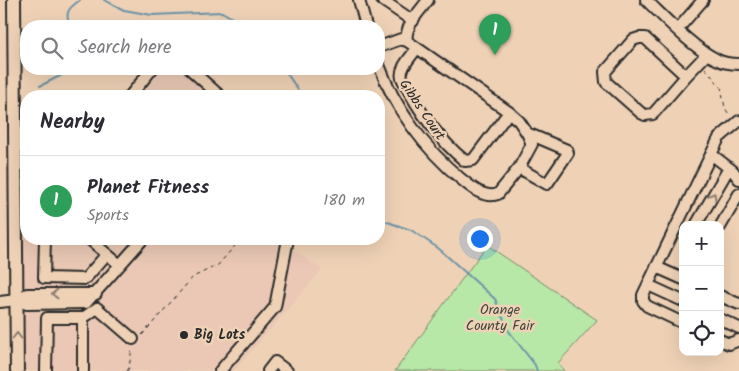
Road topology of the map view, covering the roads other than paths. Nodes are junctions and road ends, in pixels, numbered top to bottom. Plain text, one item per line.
1 (14, 0) edge
2 (359, 0) edge
3 (382, 0) edge
4 (428, 0) edge
5 (646, 0) edge
6 (703, 0) edge
7 (364, 20) edge
8 (413, 21) junction
9 (678, 29) junction
10 (406, 41) junction
11 (385, 45) edge
12 (417, 48) junction
13 (707, 54) junction
14 (739, 64) edge
15 (147, 75) edge
16 (197, 75) edge
17 (384, 75) edge
18 (686, 76) junction
19 (135, 90) edge
20 (213, 90) edge
21 (509, 112) junction
22 (20, 115) edge
23 (736, 120) edge
24 (527, 133) junction
25 (711, 154) junction
26 (20, 167) edge
27 (519, 168) junction
28 (729, 168) junction
29 (739, 180) edge
30 (739, 194) edge
31 (698, 221) edge
32 (723, 221) edge
33 (678, 233) edge
34 (45, 245) edge
35 (96, 245) edge
36 (138, 245) edge
37 (287, 245) edge
38 (107, 254) junction
39 (120, 265) junction
40 (656, 267) junction
41 (65, 269) dead end
42 (679, 277) edge
43 (65, 280) junction
44 (648, 285) junction
45 (96, 294) junction
46 (724, 298) edge
47 (16, 300) junction
48 (679, 300) edge
49 (0, 302) edge
50 (739, 304) edge
51 (74, 305) junction
52 (79, 318) junction
53 (679, 321) edge
54 (724, 321) edge
55 (739, 328) edge
56 (739, 340) edge
57 (135, 341) road end
58 (724, 342) edge
59 (17, 371) edge
60 (46, 371) edge
61 (83, 371) edge
62 (220, 371) edge
63 (268, 371) edge
64 (287, 371) edge

1 - 22 main road
2 - 7 street
3 - 8 street
4 - 8 street
5 - 9 street
6 - 9 street
8 - 10 street
9 - 13 street
10 - 11 street
10 - 12 street
12 - 21 street
12 - 21 street
13 - 14 street
13 - 18 street
15 - 19 street
16 - 20 street
17 - 27 street, Gibbs Court
18 - 18 street
21 - 24 street
23 - 25 street
24 - 27 street
24 - 27 street
25 - 28 street
25 - 33 street
26 - 47 main road
28 - 29 street
31 -> 28 street
30 - 32 street
33 - 40 street
34 - 43 street
35 - 38 street
36 - 39 street
37 - 62 street
38 - 39 street
38 - 43 street
39 - 45 street
40 - 42 street
40 - 44 street
41 - 43 street
44 - 48 street
44 - 53 street
45 -> 47 street
45 - 51 street
46 - 50 street
47 - 49 street
47 - 51 street
59 -> 47 main road
51 - 52 street
52 - 57 street
52 - 60 street
52 - 61 street
54 - 55 street
56 - 58 street
63 - 64 street

